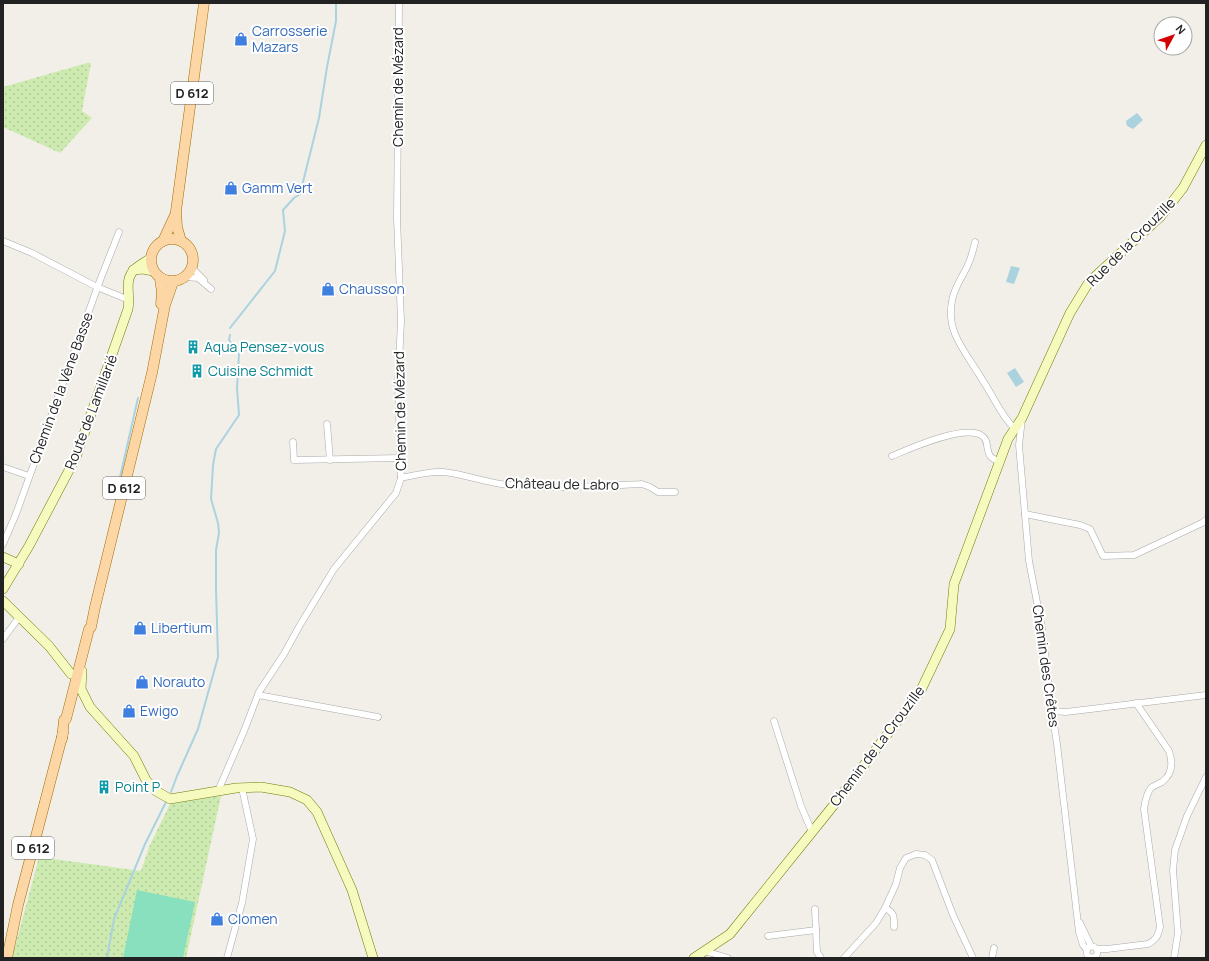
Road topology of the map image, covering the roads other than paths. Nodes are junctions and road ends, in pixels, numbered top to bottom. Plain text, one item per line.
1 (204, 3) edge
2 (399, 3) edge
3 (1206, 146) edge
4 (176, 211) junction
5 (119, 232) dead end
6 (3, 241) edge
7 (163, 241) junction
8 (181, 241) junction
9 (975, 242) dead end
10 (151, 258) junction
11 (192, 268) junction
12 (133, 270) junction
13 (157, 275) junction
14 (186, 276) junction
15 (173, 282) junction
16 (98, 287) junction
17 (129, 300) junction
18 (145, 399) junction
19 (1022, 418) junction
20 (328, 424) dead end
21 (1016, 428) junction
22 (293, 442) dead end
23 (892, 456) dead end
24 (400, 458) junction
25 (330, 460) junction
26 (1000, 463) junction
27 (3, 467) edge
28 (29, 476) junction
29 (401, 478) junction
30 (675, 492) dead end
31 (1025, 514) junction
32 (1206, 520) edge
33 (3, 544) edge
34 (3, 557) edge
35 (19, 564) junction
36 (3, 589) edge
37 (3, 601) edge
38 (20, 616) junction
39 (3, 639) edge
40 (84, 650) junction
41 (71, 674) dead end
42 (74, 689) junction
43 (258, 695) junction
44 (1206, 695) edge
45 (1136, 703) junction
46 (90, 707) junction
47 (1052, 711) junction
48 (378, 717) dead end
49 (774, 721) dead end
50 (1206, 777) edge
51 (242, 788) junction
52 (218, 791) junction
53 (812, 832) junction
54 (885, 908) junction
55 (815, 909) dead end
56 (894, 927) dead end
57 (816, 930) junction
58 (768, 936) dead end
59 (994, 948) dead end
60 (705, 951) junction
61 (1093, 954) edge
62 (7, 958) edge
63 (228, 958) edge
64 (373, 958) edge
65 (694, 958) edge
66 (728, 958) edge
67 (821, 958) edge
68 (844, 958) edge
69 (973, 958) edge
70 (992, 958) edge
71 (1174, 958) edge

1 - 4 main road, D 612
2 - 24 street, Chemin de Mézard
3 - 19 street, Rue de la Crouzille
4 - 7 main road, D 612
4 - 8 main road, D 612
5 - 16 street, Chemin de la Vène Basse
6 - 16 street
7 - 8 main road
7 - 10 main road
8 - 11 main road
9 - 21 street
10 - 12 street
10 - 13 main road
11 - 14 main road
11 - 14 street
12 - 13 street
12 - 17 street, Route de Lamillarié
13 - 15 main road
13 - 18 main road, D 612
14 - 15 main road
15 - 18 main road, D 612
16 - 17 street
16 - 28 street, Chemin de la Vène Basse
17 - 35 street, Route de Lamillarié
18 - 40 main road, D 612
19 - 21 street, Rue de la Crouzille
19 - 31 street, Chemin des Crêtes
20 - 25 street
21 - 26 street, Chemin de La Crouzille
22 - 25 street
23 - 26 street
24 - 25 street
24 - 29 street, Chemin de Mézard
26 - 53 street, Chemin de La Crouzille
27 - 28 street
28 - 33 street, Chemin de la Vène Basse
29 - 30 street, Château de Labro
29 - 43 street, Chemin de Mézard
31 - 32 street
31 - 47 street, Chemin des Crêtes
34 - 35 street
35 - 36 street, Route de Lamillarié
37 - 38 street
38 - 39 street
38 - 41 street
40 - 42 main road, D 612
40 - 46 street
42 - 46 street
42 - 62 main road, D 612
43 - 48 street
43 - 52 street, Chemin de Mézard
44 - 45 street
45 - 47 street
45 - 61 street
46 - 52 street
47 - 61 street, Chemin des Crêtes
49 - 53 street
50 - 71 street
51 - 52 street
51 - 63 street
51 - 64 street
53 - 60 street, Chemin de La Crouzille
54 - 56 street
54 - 68 street
54 - 69 street
55 - 57 street
57 - 58 street
57 - 67 street
59 - 70 street
60 - 65 street, Chemin de La Crouzille
60 - 66 street

